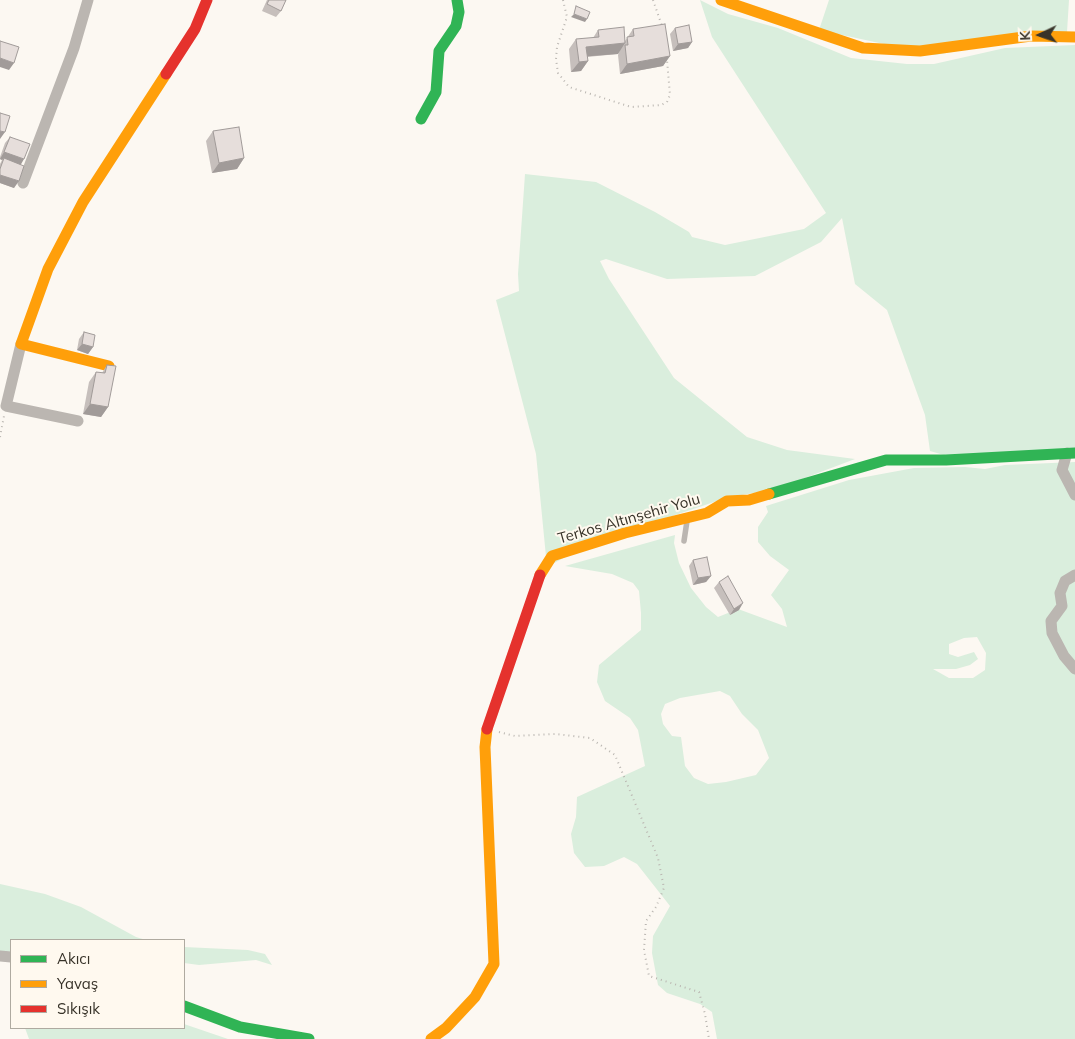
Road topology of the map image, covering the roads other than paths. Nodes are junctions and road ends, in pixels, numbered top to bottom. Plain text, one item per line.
1 (88, 0) edge
2 (207, 0) edge
3 (457, 0) edge
4 (721, 0) edge
5 (1075, 37) edge
6 (421, 119) dead end
7 (23, 183) dead end
8 (20, 344) junction
9 (109, 366) edge
10 (78, 421) dead end
11 (1071, 453) edge
12 (1075, 495) edge
13 (687, 518) junction
14 (684, 541) dead end
15 (1075, 576) edge
16 (1075, 669) edge
17 (185, 1006) edge
18 (309, 1039) edge
19 (431, 1039) edge

1 - 7 street
2 - 8 street
3 - 6 street
4 - 5 street
8 - 9 street
8 - 10 street
11 - 12 street
11 - 13 street, Terkos Altınşehir Yolu
13 - 14 lane
13 - 19 street, Terkos Altınşehir Yolu
15 - 16 street
17 - 18 street

